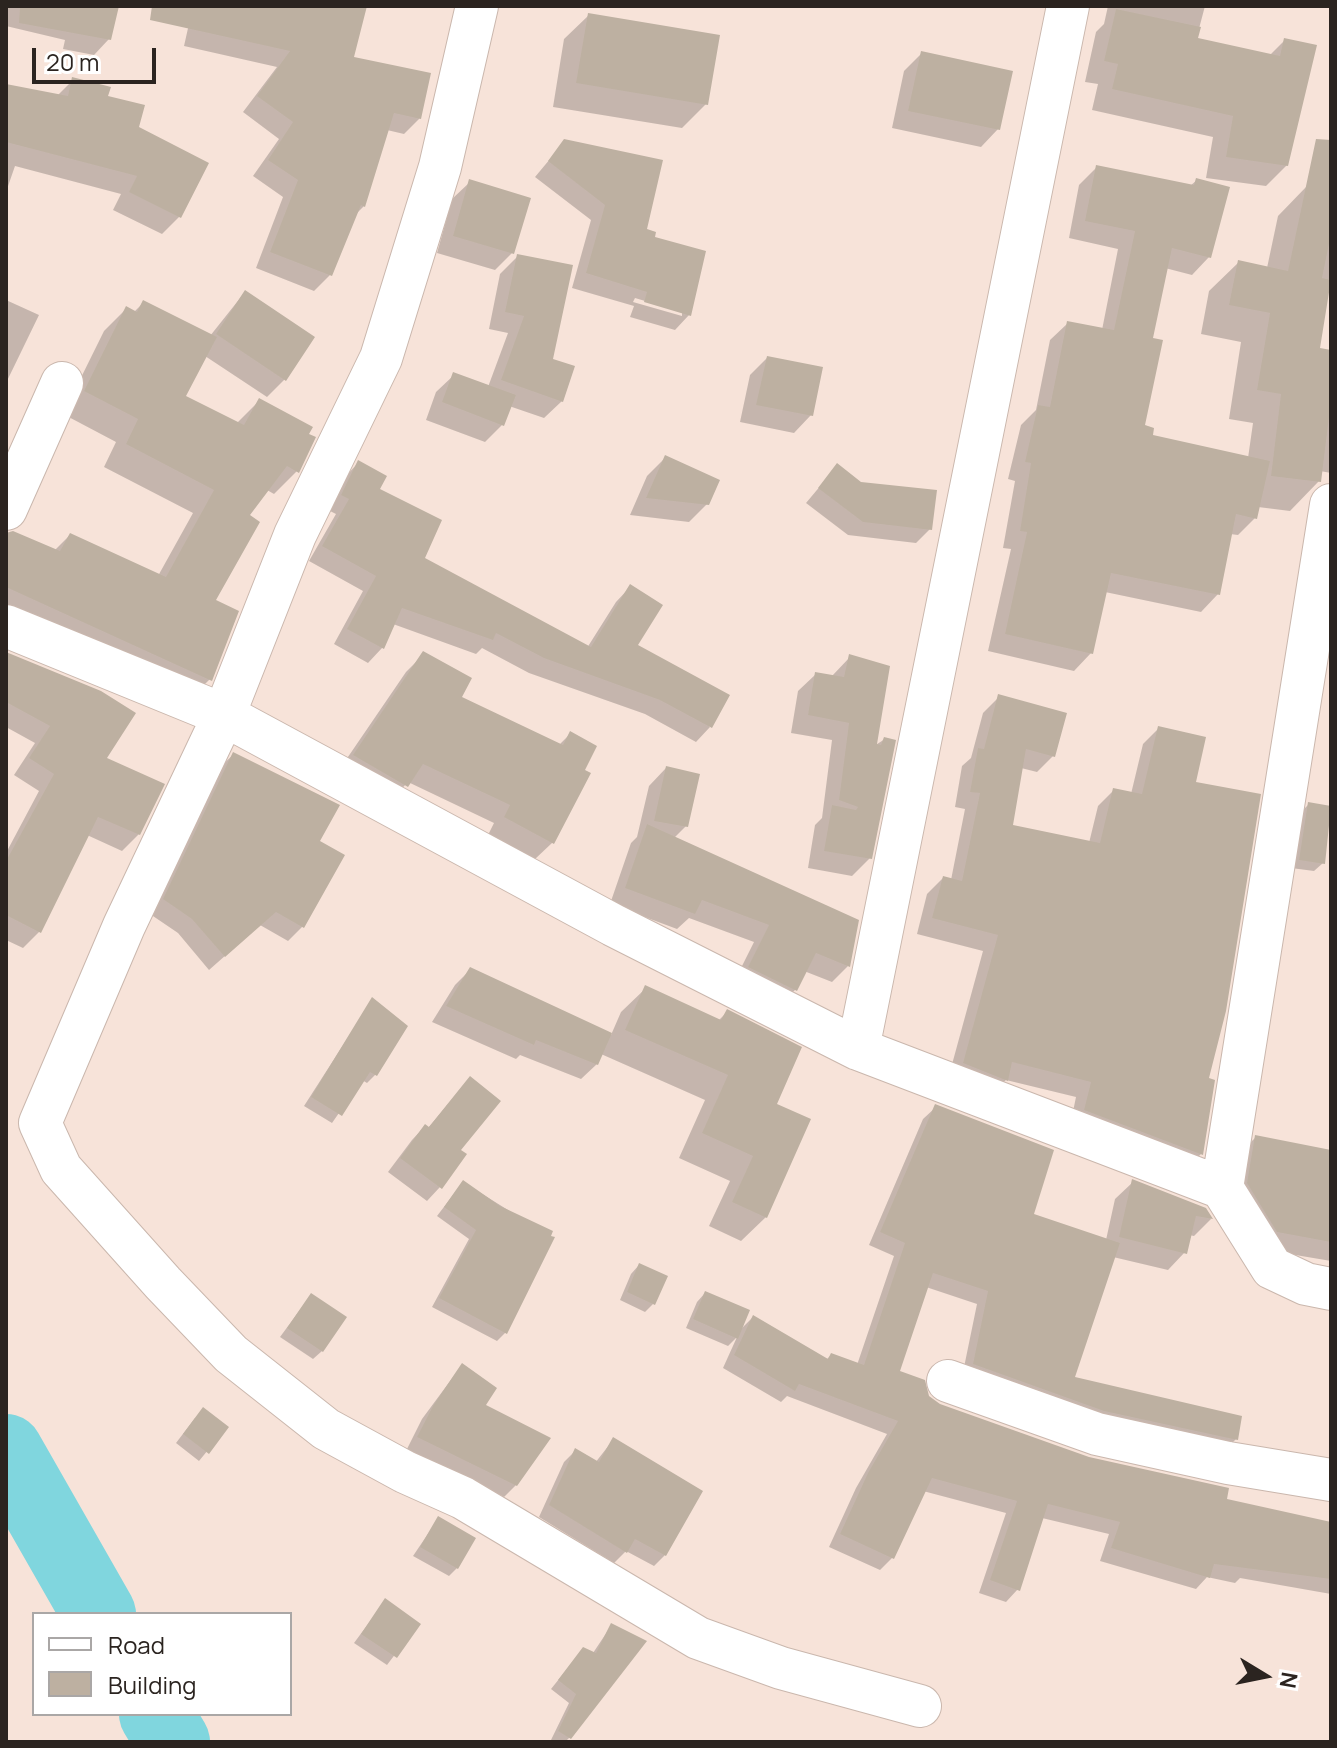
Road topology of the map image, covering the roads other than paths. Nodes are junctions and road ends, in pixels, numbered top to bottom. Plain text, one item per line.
1 (477, 6) edge
2 (1068, 6) edge
3 (62, 383) dead end
4 (1331, 505) edge
5 (6, 509) edge
6 (6, 626) edge
7 (224, 715) junction
8 (858, 1049) junction
9 (1222, 1188) junction
10 (1331, 1289) edge
11 (948, 1381) dead end
12 (1331, 1480) edge
13 (920, 1706) dead end

1 - 7 street
2 - 8 street
3 - 5 street
4 - 9 street
6 - 7 street
7 - 8 street
7 - 13 street
8 - 9 street
9 - 10 street
11 - 12 street

